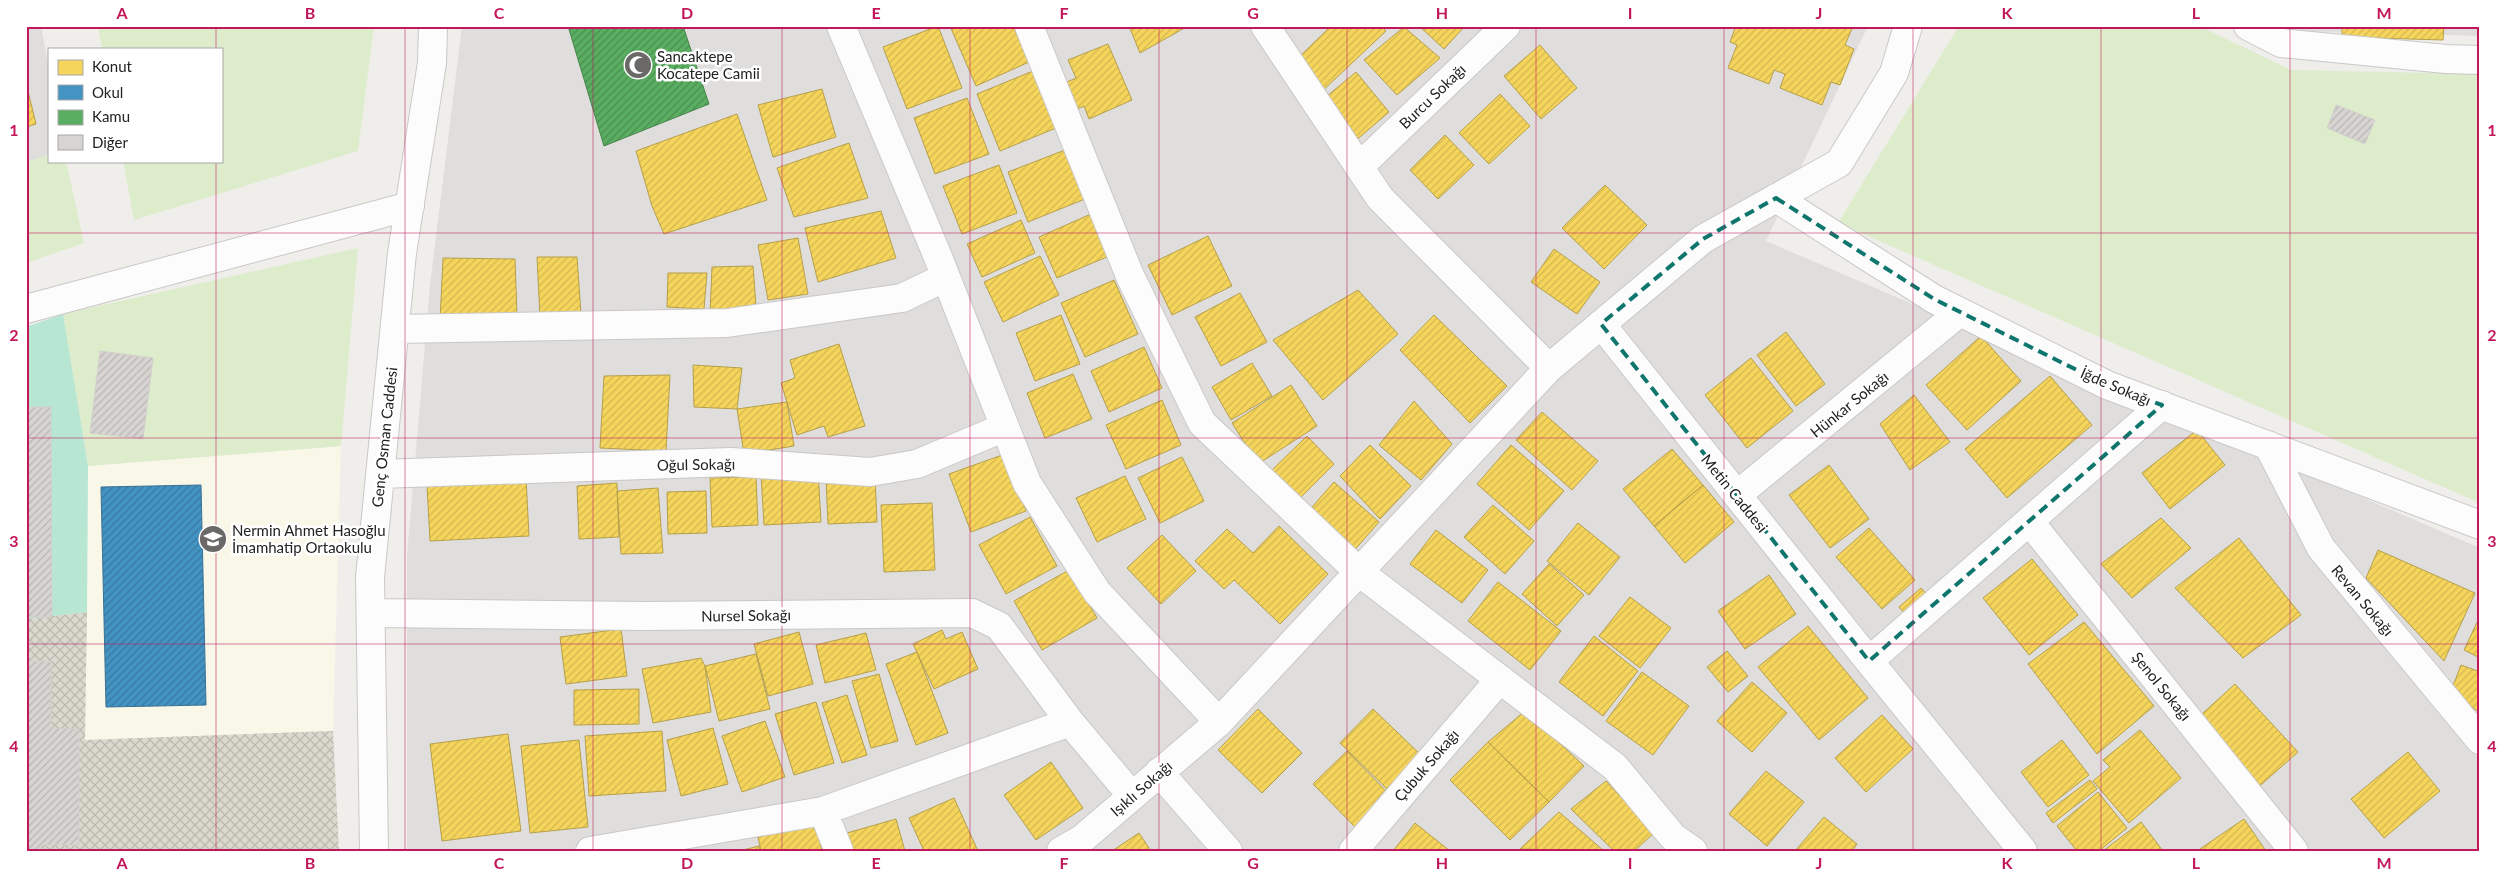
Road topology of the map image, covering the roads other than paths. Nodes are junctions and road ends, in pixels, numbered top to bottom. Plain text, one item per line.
1 (433, 26) edge
2 (841, 26) edge
3 (1029, 26) edge
4 (1265, 26) edge
5 (1506, 26) edge
6 (1908, 26) edge
7 (2248, 26) edge
8 (2480, 60) edge
9 (1359, 167) junction
10 (1776, 198) junction
11 (410, 206) junction
12 (946, 277) junction
13 (26, 310) edge
14 (1960, 312) junction
15 (1601, 324) junction
16 (394, 329) junction
17 (1549, 368) junction
18 (2162, 405) junction
19 (1005, 427) junction
20 (2268, 445) junction
21 (380, 474) junction
22 (1737, 495) junction
23 (2029, 522) junction
24 (2480, 525) edge
25 (1359, 572) junction
26 (371, 613) junction
27 (1870, 661) junction
28 (1500, 679) junction
29 (1070, 722) junction
30 (1219, 722) junction
31 (2480, 740) edge
32 (1159, 772) junction
33 (1132, 796) junction
34 (823, 810) junction
35 (1674, 846) edge
36 (374, 851) edge
37 (590, 851) edge
38 (839, 851) edge
39 (1061, 851) edge
40 (1228, 851) edge
41 (1352, 851) edge
42 (2023, 851) edge
43 (2294, 851) edge

1 - 11 street, Genç Osman Caddesi
2 - 12 street
3 - 25 street
4 - 9 street
5 - 9 street, Burcu Sokağı
6 - 10 street, Işıklı Sokağı
7 - 8 street
9 - 17 street
10 - 14 street, İğde Sokağı
10 - 15 street, Işıklı Sokağı
11 - 13 street
11 - 16 street, Genç Osman Caddesi
12 - 16 street
12 - 19 street
14 - 18 street, İğde Sokağı
14 - 22 street, Hünkar Sokağı
15 - 17 street, Işıklı Sokağı
15 - 22 street, Metin Caddesi
16 - 21 street, Genç Osman Caddesi
17 - 25 street, Işıklı Sokağı
18 - 20 street, İğde Sokağı
18 - 23 street
19 - 21 street, Oğul Sokağı
19 - 30 street
20 - 24 street, İğde Sokağı
20 - 31 street, Revan Sokağı
21 - 26 street, Genç Osman Caddesi
22 - 27 street, Metin Caddesi
23 - 27 street
23 - 43 street, Şenol Sokağı
25 - 28 street
25 - 30 street, Işıklı Sokağı
26 - 29 street, Nursel Sokağı
26 - 36 street, Genç Osman Caddesi
27 - 42 street, Metin Caddesi
28 - 35 street
28 - 41 street, Çubuk Sokağı
29 - 33 street, Nursel Sokağı
29 - 34 street
30 - 32 street, Işıklı Sokağı
32 - 33 street, Işıklı Sokağı
32 - 40 street
33 - 39 street, Işıklı Sokağı
34 - 37 street
34 - 38 street

